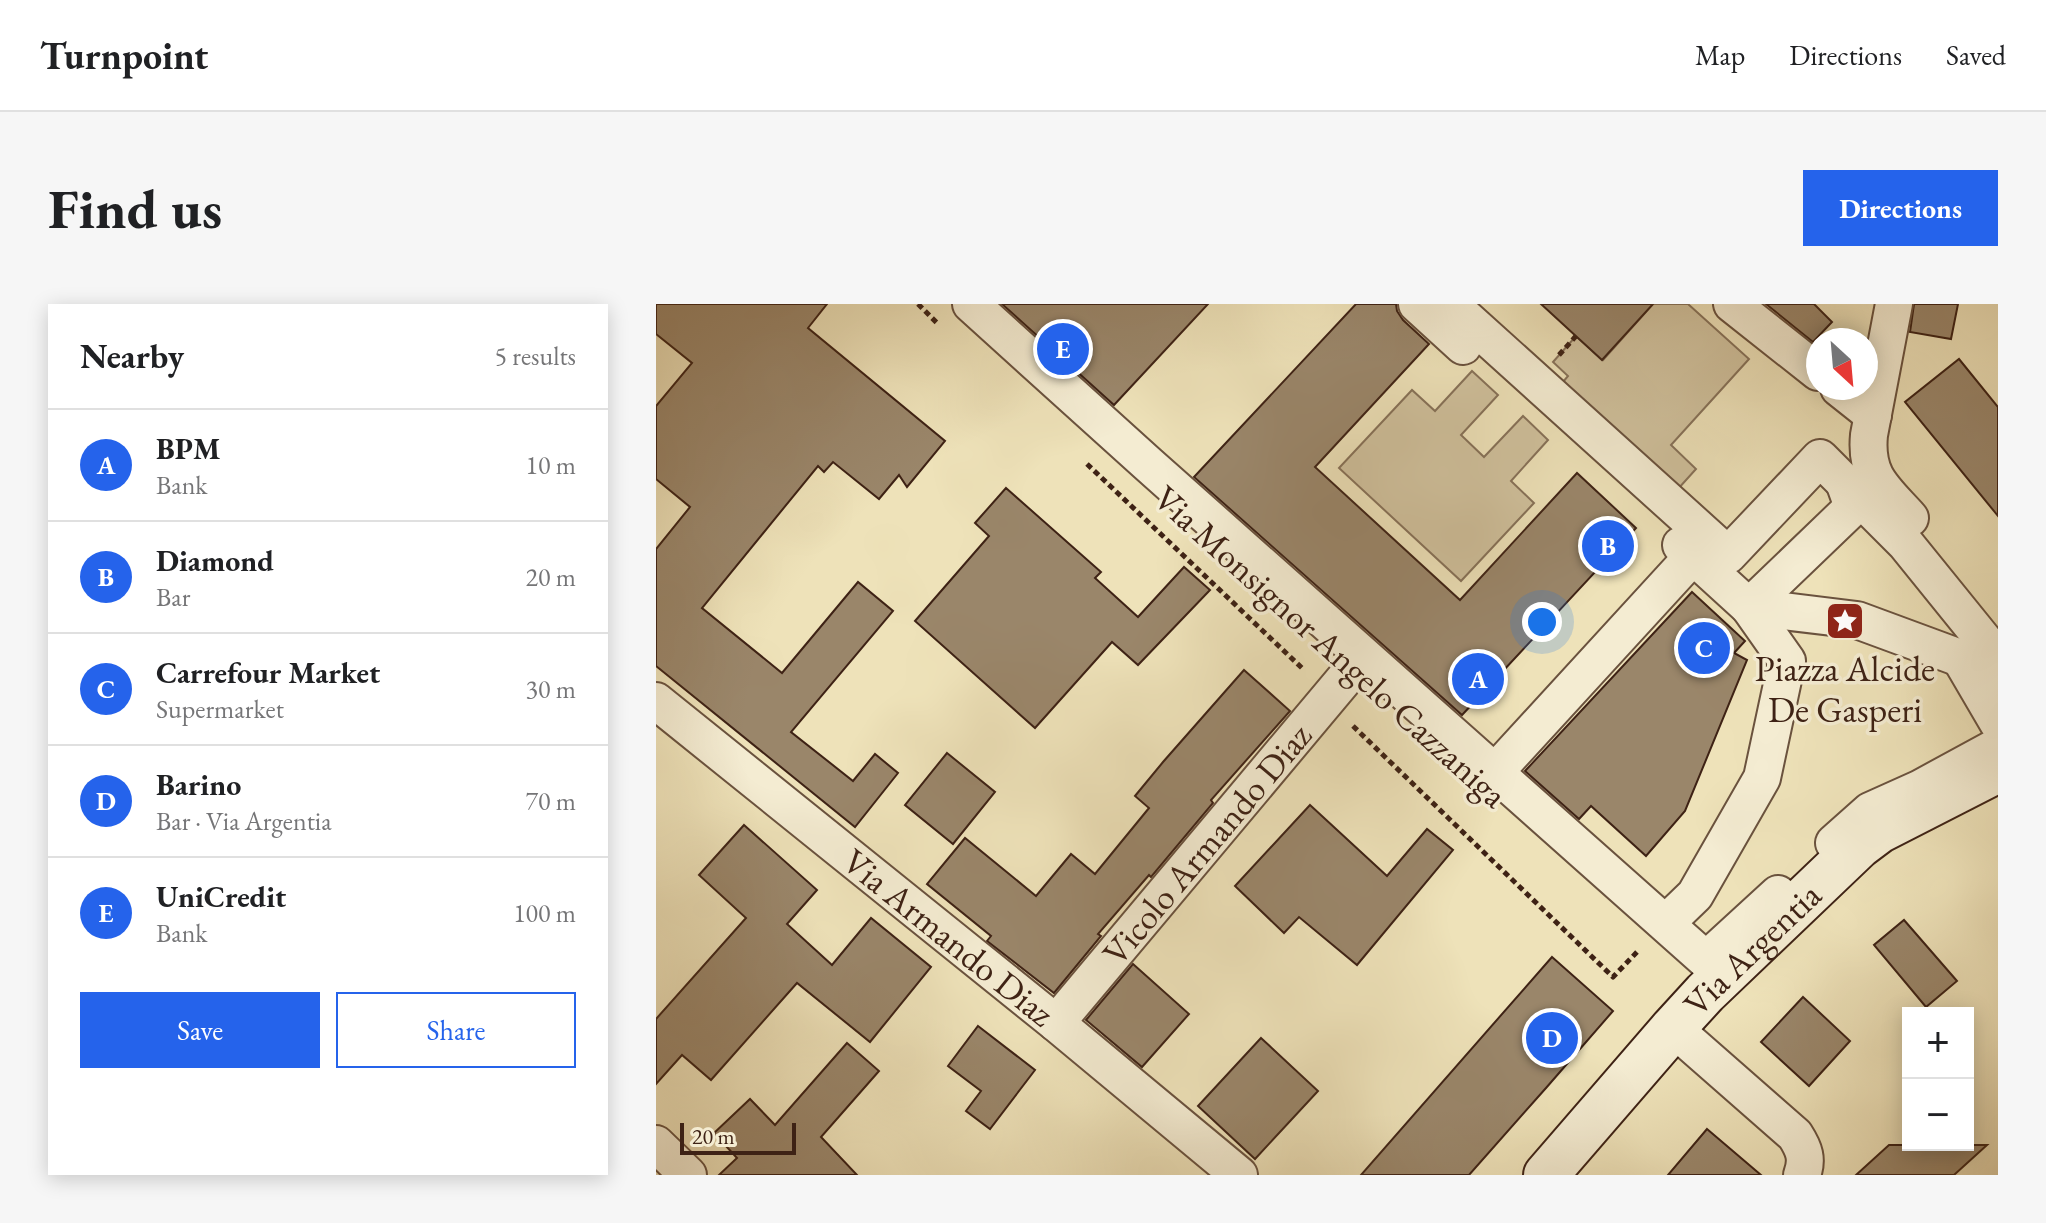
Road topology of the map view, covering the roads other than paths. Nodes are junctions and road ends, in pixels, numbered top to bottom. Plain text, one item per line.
1 (971, 304) edge
2 (1417, 304) edge
3 (1450, 304) edge
4 (1732, 304) edge
5 (1894, 304) edge
6 (947, 315) edge
7 (1806, 363) edge
8 (1849, 400) edge
9 (1871, 425) junction
10 (1844, 482) junction
11 (1693, 556) junction
12 (1749, 607) junction
13 (1998, 620) edge
14 (1960, 658) junction
15 (1998, 658) edge
16 (1357, 664) junction
17 (1998, 672) edge
18 (656, 701) edge
19 (1998, 723) edge
20 (1998, 746) edge
21 (1998, 770) edge
22 (1495, 772) junction
23 (1666, 923) junction
24 (1705, 993) junction
25 (1056, 1023) junction
26 (1673, 1028) junction
27 (656, 1144) edge
28 (688, 1175) edge
29 (1239, 1175) edge
30 (1546, 1175) edge
31 (1802, 1175) edge

1 - 22 street
2 - 11 street
3 - 10 street
4 - 7 street
5 - 9 street
6 - 16 street, Via Monsignor Angelo Cazzaniga
8 - 9 street
9 - 13 street
10 - 12 street
10 - 15 street
11 - 12 street
11 - 22 street
12 - 14 street
12 - 23 street
14 - 17 street
14 - 19 street
16 - 24 street, Via Monsignor Angelo Cazzaniga
16 - 25 street, Vicolo Armando Diaz
18 - 25 street, Via Armando Diaz
20 - 23 street
21 - 24 street, Via Argentia
22 - 23 street
24 - 26 street, Via Argentia
25 - 29 street, Via Armando Diaz
26 - 30 street, Via Argentia
26 - 31 street
27 - 28 street

